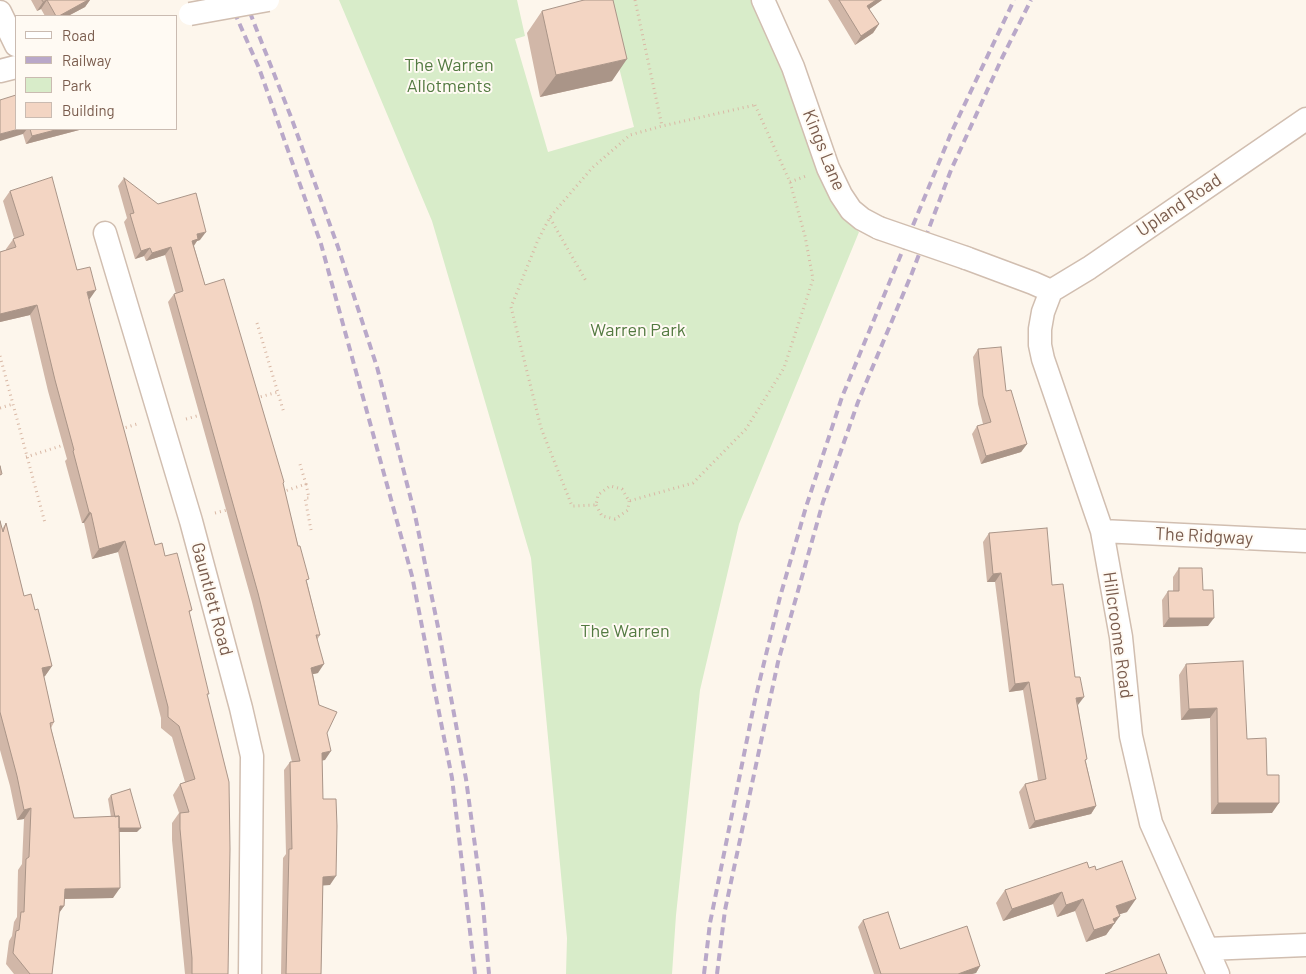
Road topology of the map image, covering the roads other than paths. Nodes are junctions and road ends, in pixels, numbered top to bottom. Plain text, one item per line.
1 (268, 0) edge
2 (763, 0) edge
3 (0, 12) edge
4 (183, 16) edge
5 (15, 43) edge
6 (15, 67) edge
7 (0, 71) edge
8 (1306, 119) edge
9 (106, 234) dead end
10 (1051, 291) junction
11 (1102, 531) junction
12 (1306, 541) edge
13 (1306, 945) edge
14 (1207, 949) junction
15 (250, 974) edge
16 (1218, 974) edge

1 - 4 street, bridge
2 - 10 street, Kings Lane, bridge
3 - 5 street
6 - 7 street
8 - 10 street, Upland Road
9 - 15 street, Gauntlett Road
10 - 11 street, Hillcroome Road
11 - 12 street, The Ridgway
11 - 14 street, Hillcroome Road
13 - 14 street
14 - 16 street, Hillcroome Road

